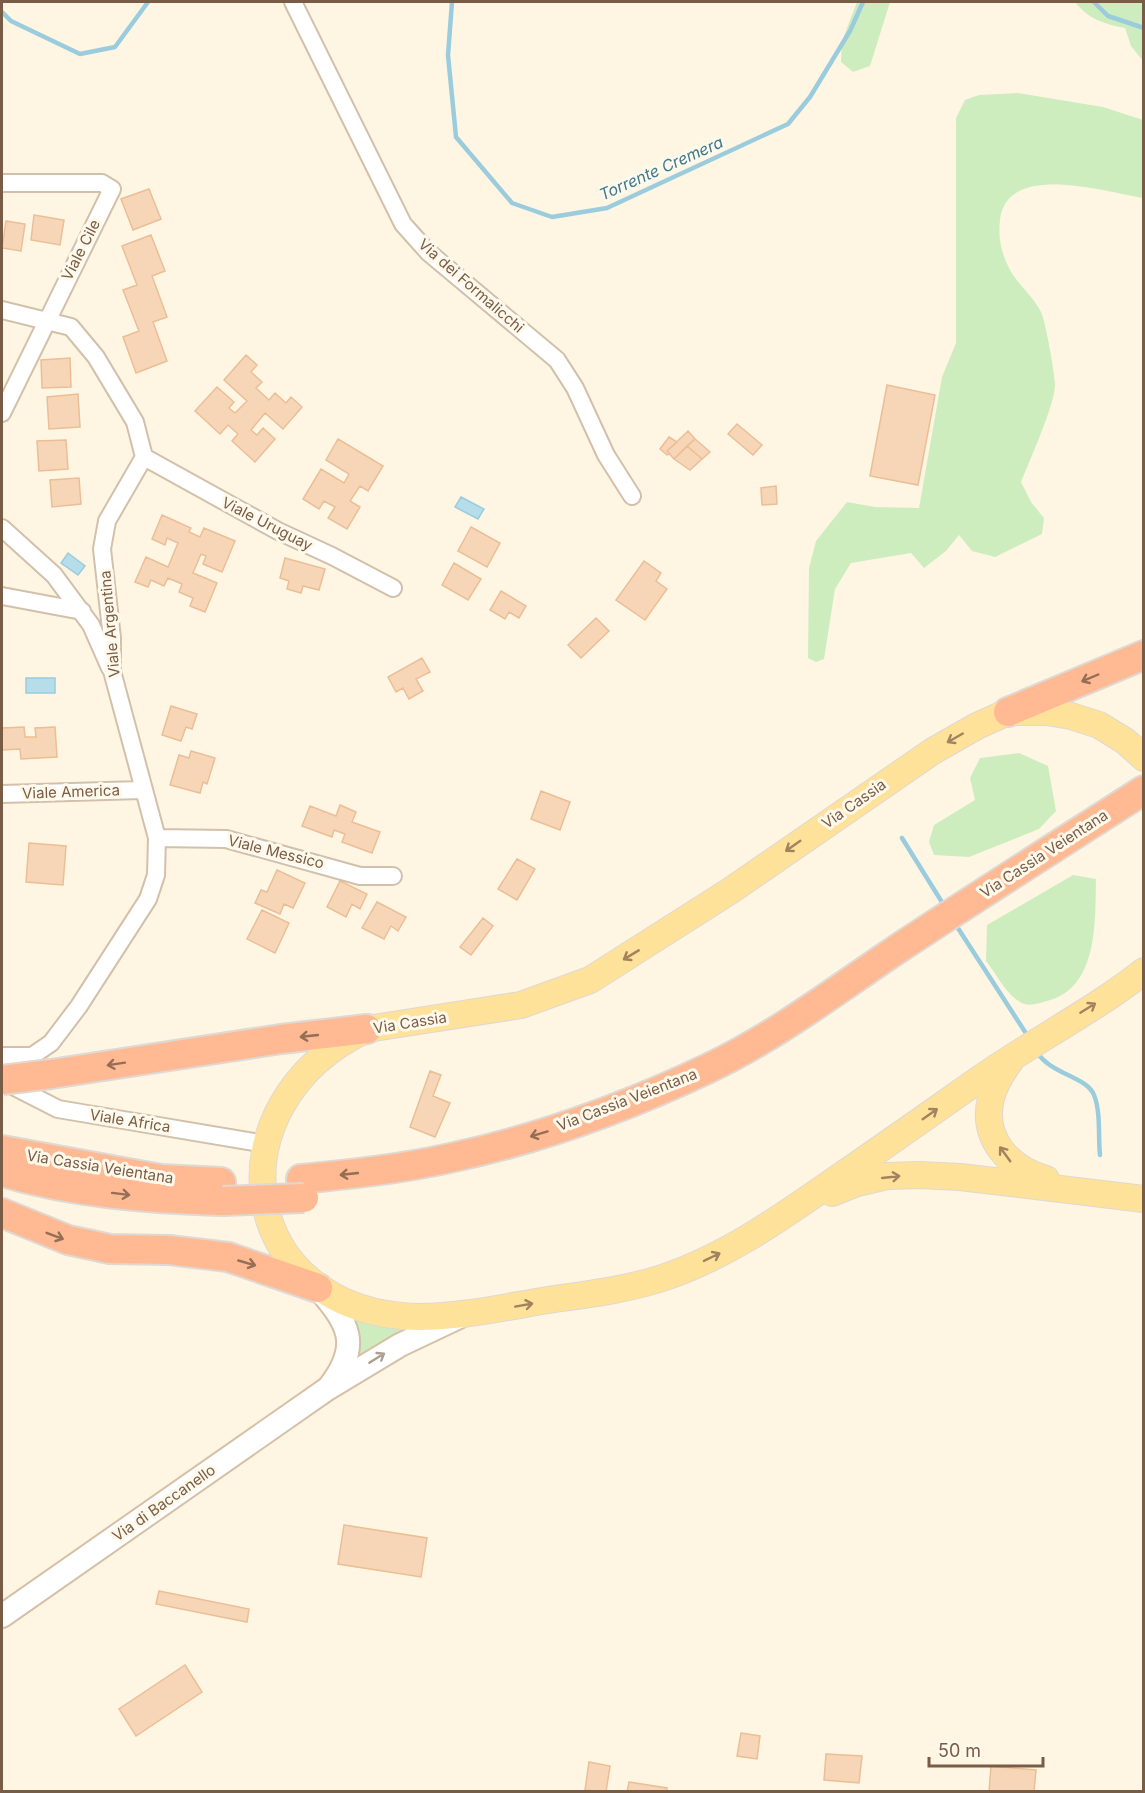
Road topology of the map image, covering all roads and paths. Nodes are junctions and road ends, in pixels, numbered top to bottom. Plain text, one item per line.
1 (293, 2) edge
2 (2, 183) edge
3 (2, 310) edge
4 (46, 320) junction
5 (2, 413) edge
6 (144, 457) junction
7 (632, 496) dead end
8 (2, 528) edge
9 (393, 588) dead end
10 (2, 596) edge
11 (82, 610) junction
12 (1143, 655) edge
13 (112, 671) junction
14 (1008, 712) junction
15 (1143, 758) edge
16 (141, 790) junction
17 (1143, 790) edge
18 (2, 794) edge
19 (1143, 814) edge
20 (157, 838) junction
21 (393, 876) dead end
22 (976, 909) junction
23 (1143, 971) edge
24 (367, 1029) junction
25 (1026, 1047) junction
26 (2, 1056) edge
27 (2, 1080) edge
28 (265, 1144) junction
29 (2, 1150) edge
30 (2, 1172) edge
31 (1074, 1191) junction
32 (222, 1192) junction
33 (1143, 1199) edge
34 (796, 1207) junction
35 (2, 1213) edge
36 (318, 1288) junction
37 (466, 1314) junction
38 (327, 1389) junction
39 (2, 1616) edge

1 - 7 street, Via dei Formalicchi
2 - 4 street, Viale Cile
3 - 4 street
4 - 5 street, Viale Cile
4 - 6 street
6 - 9 street, Viale Uruguay
6 - 13 street, Viale Argentina
8 - 11 street
10 - 11 street
11 - 13 street
12 -> 14 highway
13 - 16 street, Viale Argentina
14 - 15 main road, Via Cassia
14 -> 24 main road, Via Cassia
16 - 18 street, Viale America
16 - 20 street, Viale Argentina
17 - 22 highway, Via Cassia Veientana
19 - 22 highway, Via Cassia Veientana
20 - 21 street, Viale Messico
20 - 26 street, Viale Argentina
22 - 32 highway, Via Cassia Veientana
25 -> 23 main road, Via Cassia
24 -> 27 highway, bridge
24 - 28 main road, Via Cassia
31 -> 25 main road, Via Cassia
34 -> 25 main road, Via Cassia
27 - 28 street, Viale Africa
28 - 36 main road, Via Cassia
29 - 32 highway, Via Cassia Veientana
30 -> 32 highway, Via Cassia Veientana
31 - 33 main road, Via Cassia
34 -> 31 main road, Via Cassia
37 -> 34 main road, Via Cassia
35 -> 36 highway
36 - 37 main road, Via Cassia
36 - 38 street, Via di Baccanello
38 -> 37 street, Via di Baccanello
38 - 39 street, Via di Baccanello

